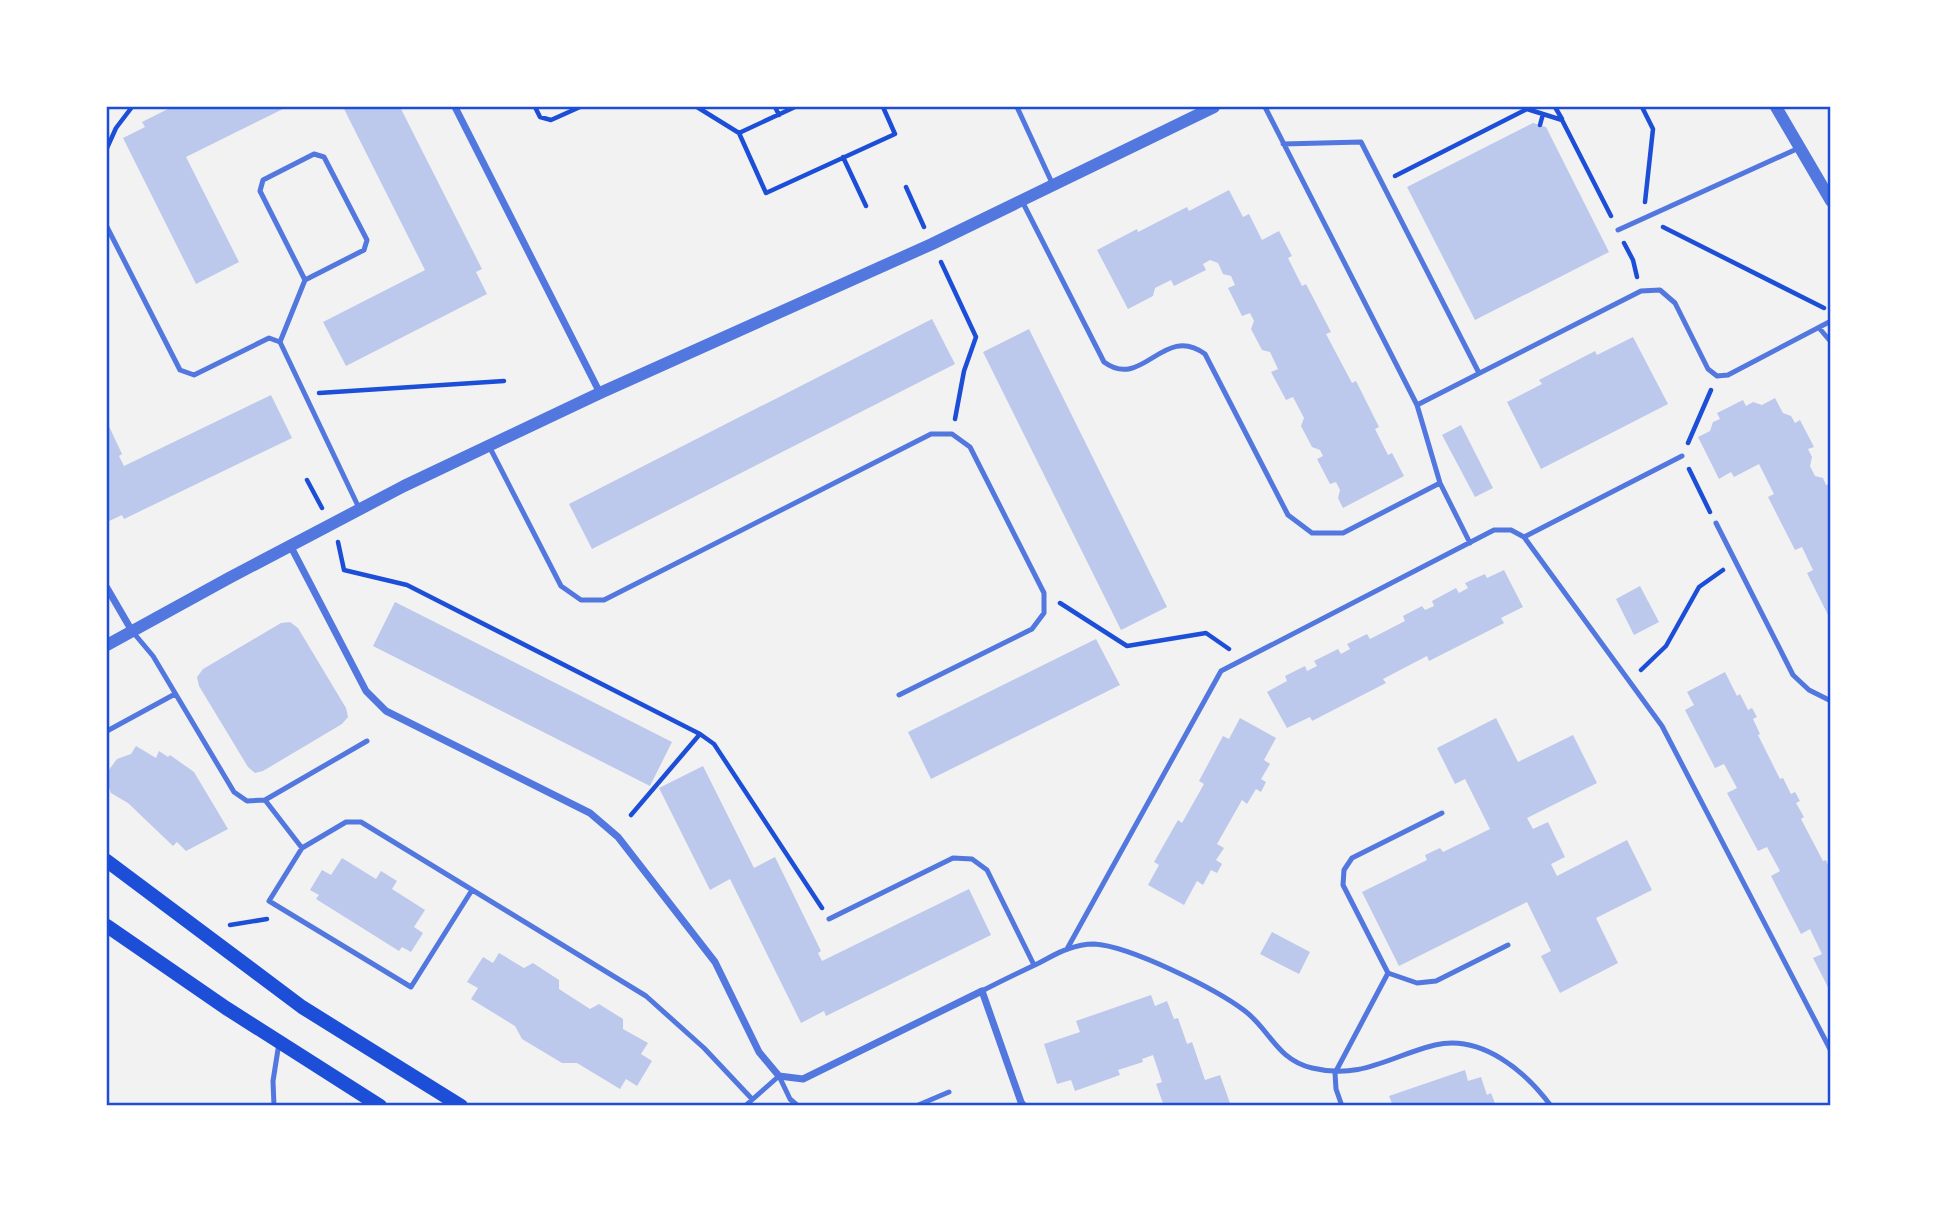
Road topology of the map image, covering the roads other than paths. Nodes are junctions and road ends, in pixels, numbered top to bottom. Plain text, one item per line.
1 (455, 107) edge
2 (1017, 107) edge
3 (1214, 107) edge
4 (1265, 107) edge
5 (1776, 107) edge
6 (1283, 144) junction
7 (1799, 148) junction
8 (1054, 185) junction
9 (1022, 201) junction
10 (1831, 201) edge
11 (108, 230) edge
12 (1618, 230) road end
13 (305, 280) junction
14 (1831, 321) edge
15 (1820, 329) junction
16 (280, 342) junction
17 (1831, 342) edge
18 (1479, 373) junction
19 (600, 393) junction
20 (1417, 405) junction
21 (489, 446) junction
22 (1682, 456) road end
23 (1440, 483) junction
24 (359, 509) junction
25 (1716, 523) road end
26 (1524, 537) junction
27 (1470, 543) junction
28 (290, 545) junction
29 (107, 588) edge
30 (132, 631) junction
31 (107, 646) edge
32 (176, 694) junction
33 (899, 695) dead end
34 (1831, 701) edge
35 (107, 731) edge
36 (367, 741) dead end
37 (265, 800) junction
38 (1442, 813) dead end
39 (302, 848) junction
40 (107, 861) edge
41 (472, 890) junction
42 (829, 919) road end
43 (107, 926) edge
44 (1508, 945) dead end
45 (1068, 949) junction
46 (1034, 965) junction
47 (1388, 973) junction
48 (982, 991) junction
49 (279, 1043) junction
50 (1831, 1051) edge
51 (1335, 1073) junction
52 (779, 1076) junction
53 (950, 1093) dead end
54 (752, 1099) junction
55 (274, 1106) edge
56 (380, 1106) edge
57 (461, 1106) edge
58 (746, 1106) edge
59 (798, 1106) edge
60 (916, 1106) edge
61 (1024, 1106) edge
62 (1342, 1106) edge
63 (1551, 1106) edge

1 - 19 street
2 - 8 lane
3 - 8 street
4 - 6 lane
5 - 7 street
6 - 18 lane
6 - 20 lane
7 - 10 street
7 - 12 lane
8 - 9 street
9 - 19 street
9 - 23 lane
11 - 16 lane
13 - 13 lane
13 - 16 lane
14 - 15 lane
15 - 17 lane
15 - 18 lane
16 - 24 lane
18 - 20 lane
19 - 21 street
20 - 23 lane
21 - 24 street
21 - 33 lane
22 - 26 lane
23 - 27 lane
24 - 28 street
25 - 34 lane
26 - 27 lane
26 - 50 lane
27 - 45 lane
28 - 30 street
28 - 52 street
29 - 30 street
30 - 31 street
30 - 32 lane
32 - 35 lane
32 - 37 lane
36 - 37 lane
37 - 39 lane
38 - 47 lane
39 - 41 lane
39 - 41 lane
40 - 57 main road
41 - 54 lane
42 - 46 lane
43 - 49 main road
44 - 47 lane
45 - 46 lane
45 - 51 lane
46 - 48 lane
47 - 51 lane
48 - 52 street
48 - 61 street
49 - 55 lane
49 - 56 main road
51 - 62 lane
51 - 63 lane
52 - 54 lane
52 - 59 lane
53 - 60 lane
54 - 58 lane

